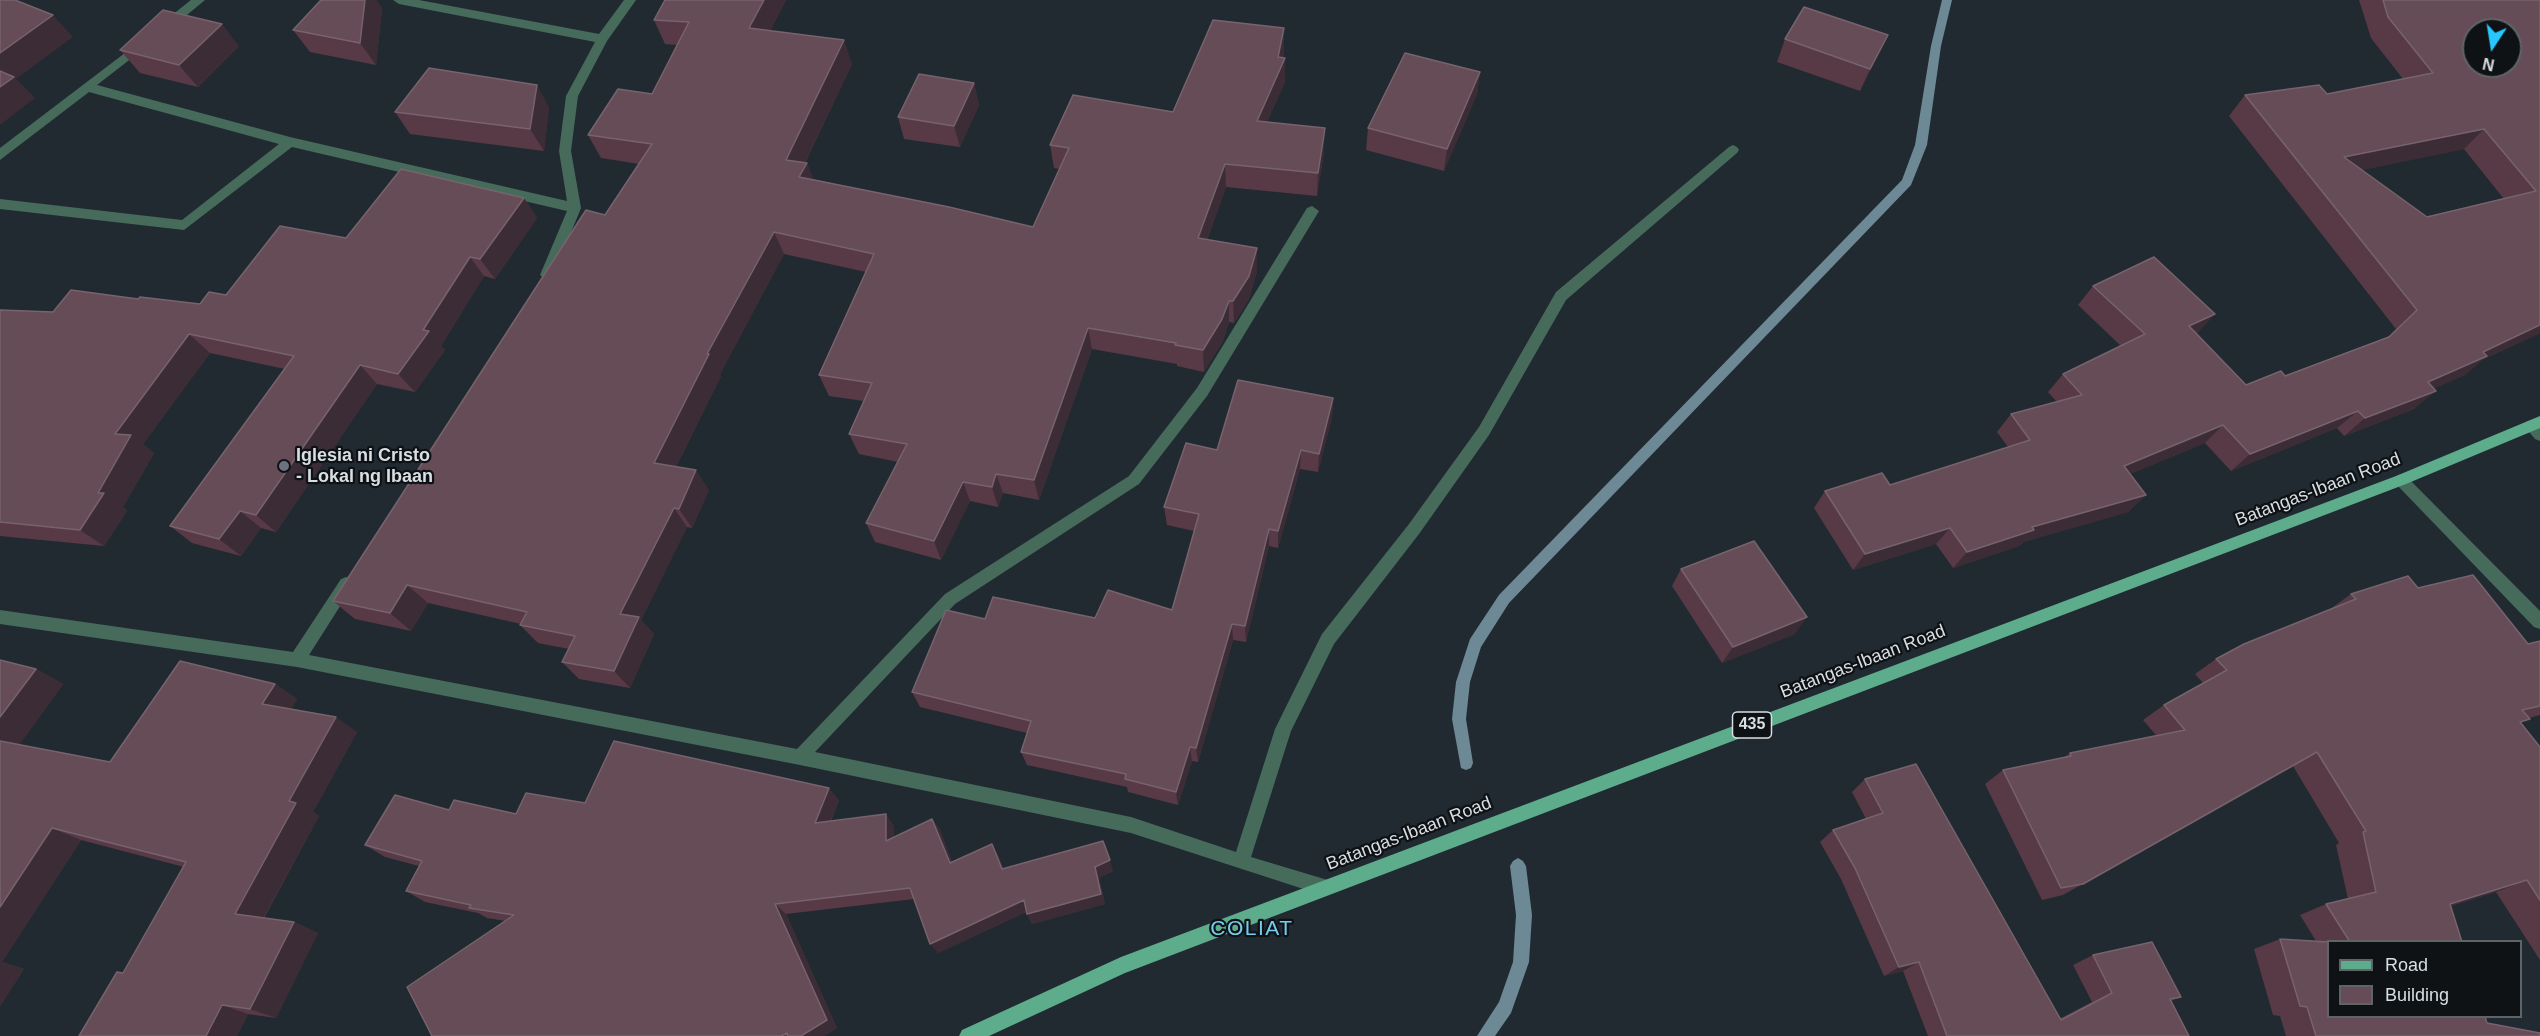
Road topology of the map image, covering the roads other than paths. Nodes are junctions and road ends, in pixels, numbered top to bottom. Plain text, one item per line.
1 (199, 0) edge
2 (399, 0) edge
3 (630, 0) edge
4 (602, 39) junction
5 (87, 87) junction
6 (290, 142) junction
7 (1733, 150) dead end
8 (0, 155) edge
9 (0, 204) edge
10 (575, 208) junction
11 (1311, 211) dead end
12 (537, 290) edge
13 (2537, 428) edge
14 (2401, 480) junction
15 (355, 570) edge
16 (0, 617) edge
17 (2540, 622) edge
18 (297, 660) junction
19 (800, 758) junction
20 (1241, 862) junction
21 (1325, 887) junction
22 (968, 1036) edge

1 - 5 street
2 - 4 street
3 - 4 street
4 - 10 street
5 - 6 street
5 - 8 street
6 - 9 street
6 - 10 street
7 - 20 street
10 - 12 street
11 - 19 street
13 - 14 main road, Batangas-Ibaan Road / 435
14 - 17 street
14 - 21 main road, Batangas-Ibaan Road / 435
15 - 18 street
16 - 18 street
18 - 19 street
19 - 20 street
20 - 21 street
21 - 22 main road, Batangas-Ibaan Road / 435

